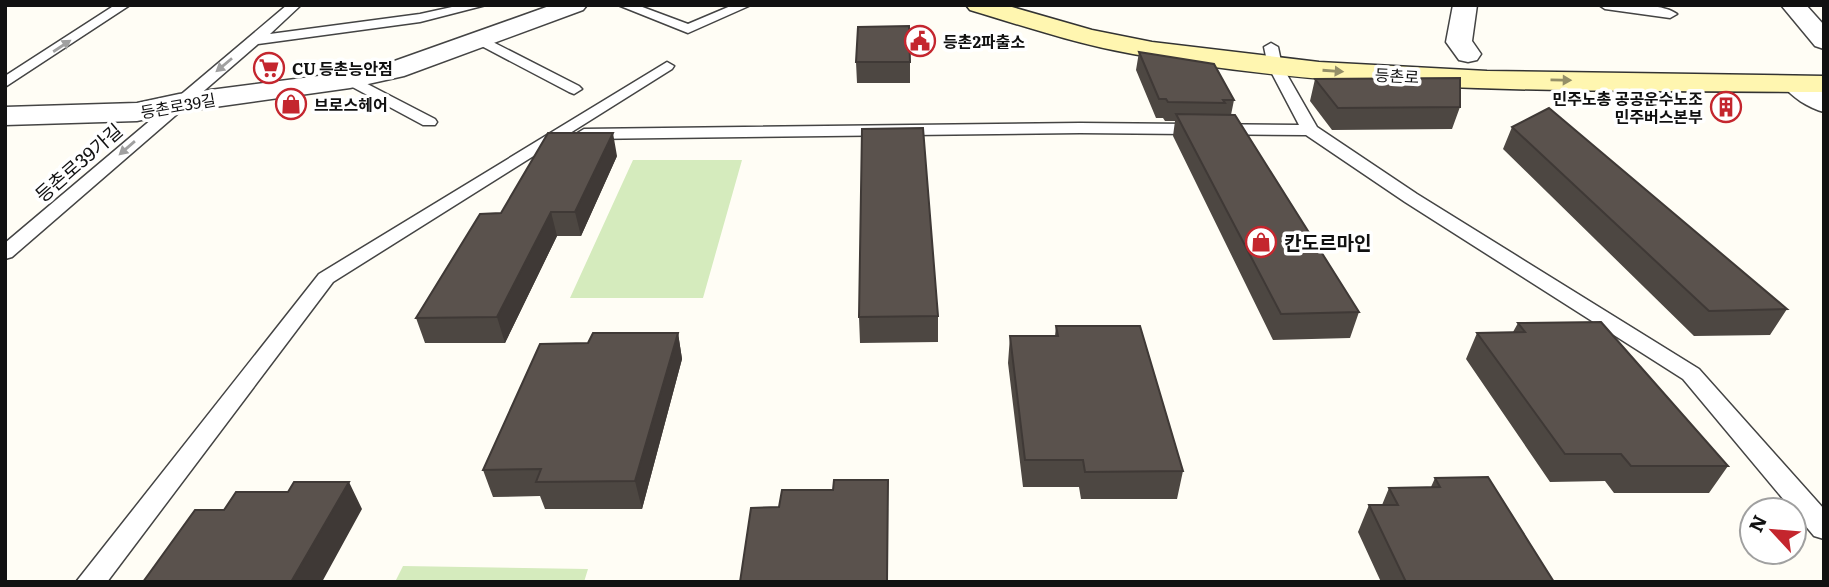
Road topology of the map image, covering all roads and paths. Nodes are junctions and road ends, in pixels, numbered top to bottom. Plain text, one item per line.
1 (124, 5) edge
2 (295, 5) edge
3 (480, 5) edge
4 (575, 5) edge
5 (624, 5) edge
6 (745, 5) edge
7 (978, 5) edge
8 (1036, 5) edge
9 (1465, 5) edge
10 (1605, 5) edge
11 (1793, 5) edge
12 (1670, 14) dead end
13 (479, 39) junction
14 (254, 40) junction
15 (1824, 41) edge
16 (1468, 54) junction
17 (1273, 56) junction
18 (1824, 61) edge
19 (667, 66) dead end
20 (350, 80) junction
21 (5, 83) edge
22 (1810, 84) edge
23 (574, 89) dead end
24 (179, 103) junction
25 (1824, 103) edge
26 (5, 116) edge
27 (429, 122) dead end
28 (1310, 130) junction
29 (559, 135) junction
30 (5, 253) edge
31 (1824, 528) edge
32 (90, 582) edge

21 -> 1 lane
2 - 14 lane, 등촌로39가길
3 - 14 lane
4 - 13 street, 등촌로39길
5 - 6 lane
7 - 17 main road, 등촌로
8 - 17 main road, 등촌로
9 - 16 street
10 - 12 lane
11 - 15 street
13 - 20 street, 등촌로39길
13 - 23 lane
14 -> 24 lane, 등촌로39가길
16 - 17 main road, 등촌로
16 - 18 main road, 등촌로
17 -> 22 main road, 등촌로
17 - 28 lane
19 - 29 lane
20 - 24 street, 등촌로39길
20 - 27 lane
22 - 25 street
24 - 26 street, 등촌로39길
24 -> 30 lane, 등촌로39가길
28 - 29 lane
28 - 31 lane
29 - 32 lane

